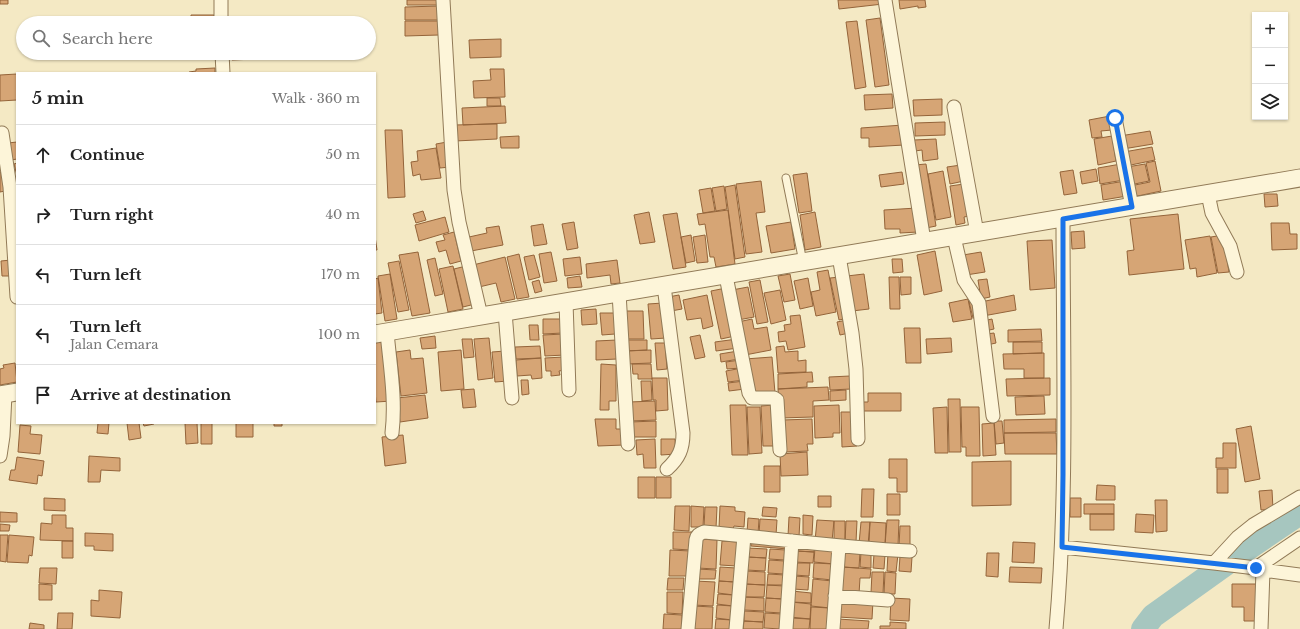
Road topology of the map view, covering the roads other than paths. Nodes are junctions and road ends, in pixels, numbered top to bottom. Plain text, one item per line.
1 (221, 0) edge
2 (443, 0) edge
3 (885, 0) edge
4 (221, 16) edge
5 (222, 60) edge
6 (223, 72) edge
7 (954, 107) dead end
8 (1115, 118) dead end
9 (2, 133) dead end
10 (786, 178) dead end
11 (1300, 178) edge
12 (1208, 194) junction
13 (1132, 207) junction
14 (1063, 219) junction
15 (976, 233) junction
16 (15, 234) edge
17 (954, 237) junction
18 (924, 241) junction
19 (839, 256) junction
20 (803, 262) junction
21 (16, 266) edge
22 (1237, 272) dead end
23 (726, 276) junction
24 (664, 286) junction
25 (619, 293) junction
26 (566, 302) junction
27 (505, 312) junction
28 (481, 316) junction
29 (381, 333) edge
30 (569, 390) dead end
31 (7, 394) edge
32 (512, 398) dead end
33 (992, 416) dead end
34 (392, 433) dead end
35 (858, 439) dead end
36 (628, 444) dead end
37 (780, 450) dead end
38 (0, 456) edge
39 (667, 469) dead end
40 (1300, 496) edge
41 (744, 536) junction
42 (1300, 538) edge
43 (792, 541) junction
44 (839, 546) junction
45 (1062, 547) junction
46 (910, 551) dead end
47 (1217, 563) junction
48 (1259, 569) junction
49 (1300, 575) edge
50 (835, 596) junction
51 (888, 600) dead end
52 (688, 629) edge
53 (736, 629) edge
54 (786, 629) edge
55 (833, 629) edge
56 (1056, 629) edge
57 (1261, 629) edge

1 - 4 street
2 - 28 street
3 - 18 street
5 - 6 street
7 - 15 street
8 - 13 street
9 - 16 street
10 - 20 lane
11 - 12 street
12 - 13 street
12 - 22 street
13 - 14 street
14 - 15 street
14 - 45 street
15 - 17 street
16 - 21 street
17 - 18 street
17 - 33 street
18 - 19 street
19 - 20 street
19 - 35 street
20 - 23 street
23 - 24 street
23 - 37 street
24 - 25 street
24 - 39 street
25 - 26 street
25 - 36 street
26 - 27 street
26 - 30 street
27 - 28 street
27 - 32 street
28 - 29 street
29 - 34 street
31 - 38 street
40 - 47 street
41 - 43 street
41 - 52 street
41 - 53 street
42 - 48 street
43 - 44 street
43 - 54 street
44 - 46 street
44 - 50 street
45 - 47 street
45 - 56 street
47 - 48 street
48 - 49 street
48 - 57 street
50 - 51 street
50 - 55 street

